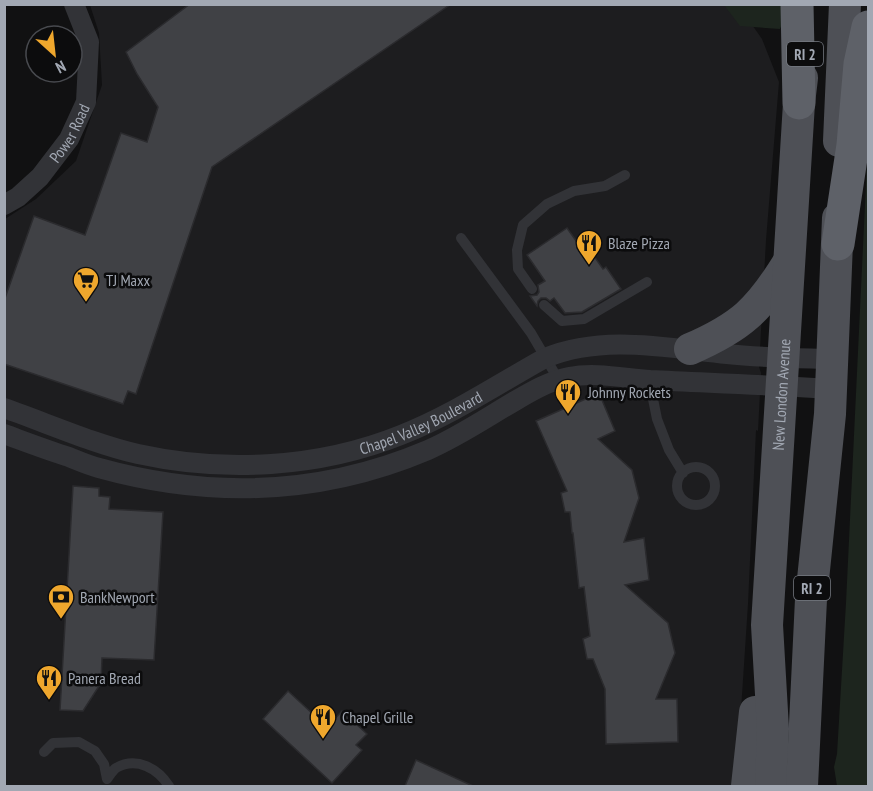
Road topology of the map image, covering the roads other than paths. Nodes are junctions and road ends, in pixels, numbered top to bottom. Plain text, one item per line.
1 (74, 4) edge
2 (797, 4) edge
3 (812, 4) edge
4 (845, 4) edge
5 (868, 27) edge
6 (799, 103) junction
7 (625, 175) dead end
8 (4, 205) edge
9 (461, 238) dead end
10 (838, 244) junction
11 (789, 262) junction
12 (647, 282) dead end
13 (532, 290) dead end
14 (544, 305) dead end
15 (690, 349) junction
16 (545, 358) junction
17 (783, 372) junction
18 (832, 374) junction
19 (558, 379) junction
20 (649, 380) junction
21 (4, 408) edge
22 (4, 434) edge
23 (683, 473) dead end
24 (767, 625) junction
25 (44, 752) dead end
26 (169, 786) edge
27 (747, 786) edge
28 (771, 786) edge
29 (802, 786) edge

1 - 8 street, Power Road
2 - 6 highway
3 - 6 main road, New London Avenue / RI 2
4 - 10 main road, RI 2
5 - 10 highway
6 - 11 main road, New London Avenue / RI 2
7 - 13 lane
9 - 16 lane
10 - 18 main road, RI 2
11 - 15 main road
11 - 17 main road, New London Avenue / RI 2
12 - 14 lane
15 - 16 street, Chapel Valley Boulevard
15 - 17 street, Chapel Valley Boulevard
16 - 19 lane
16 - 21 street, Chapel Valley Boulevard
17 - 18 street, Chapel Valley Boulevard
17 - 18 street, Chapel Valley Boulevard
17 - 20 street, Chapel Valley Boulevard
17 - 24 main road, New London Avenue / RI 2
18 - 29 main road, RI 2
19 - 20 street, Chapel Valley Boulevard
19 - 22 street, Chapel Valley Boulevard
20 - 23 lane
24 - 27 main road
24 - 28 main road, New London Avenue / RI 2
25 - 26 lane

